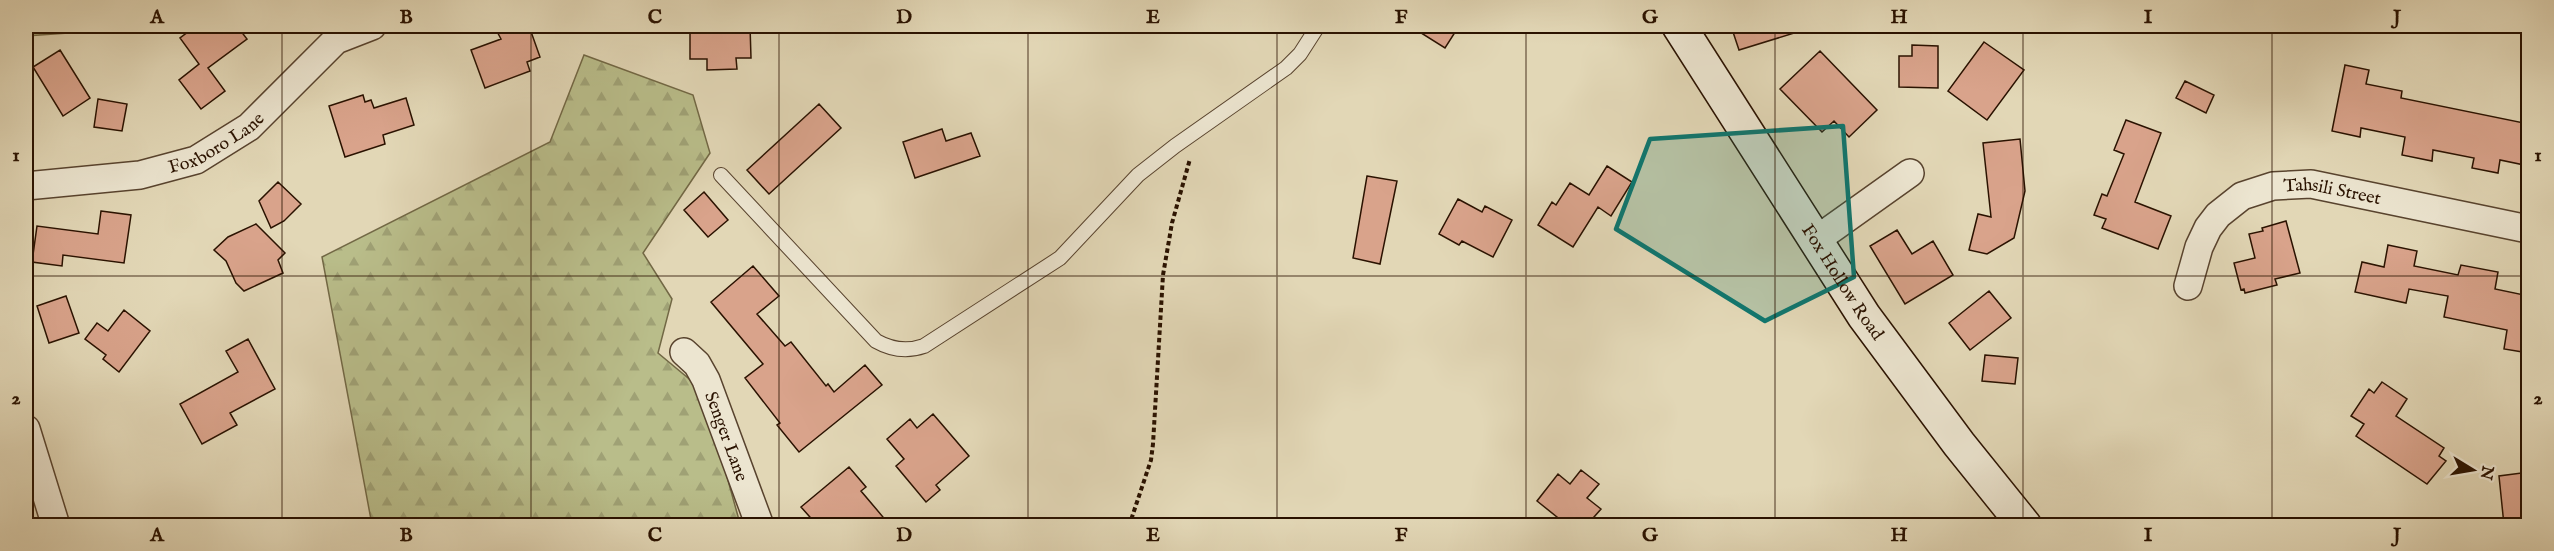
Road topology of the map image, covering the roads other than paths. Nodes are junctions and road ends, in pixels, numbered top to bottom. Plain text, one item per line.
1 (372, 26) edge
2 (1318, 26) edge
3 (1679, 26) edge
4 (1910, 173) dead end
5 (721, 175) dead end
6 (26, 186) edge
7 (2529, 229) edge
8 (1816, 240) junction
9 (2188, 286) dead end
10 (684, 352) dead end
11 (26, 429) edge
12 (56, 525) edge
13 (760, 525) edge
14 (2025, 525) edge

1 - 6 street, Foxboro Lane
2 - 5 lane
3 - 8 main road, Fox Hollow Road
4 - 8 street
7 - 9 street, Tahsili Street
8 - 14 main road, Fox Hollow Road
10 - 13 street, Senger Lane
11 - 12 street

